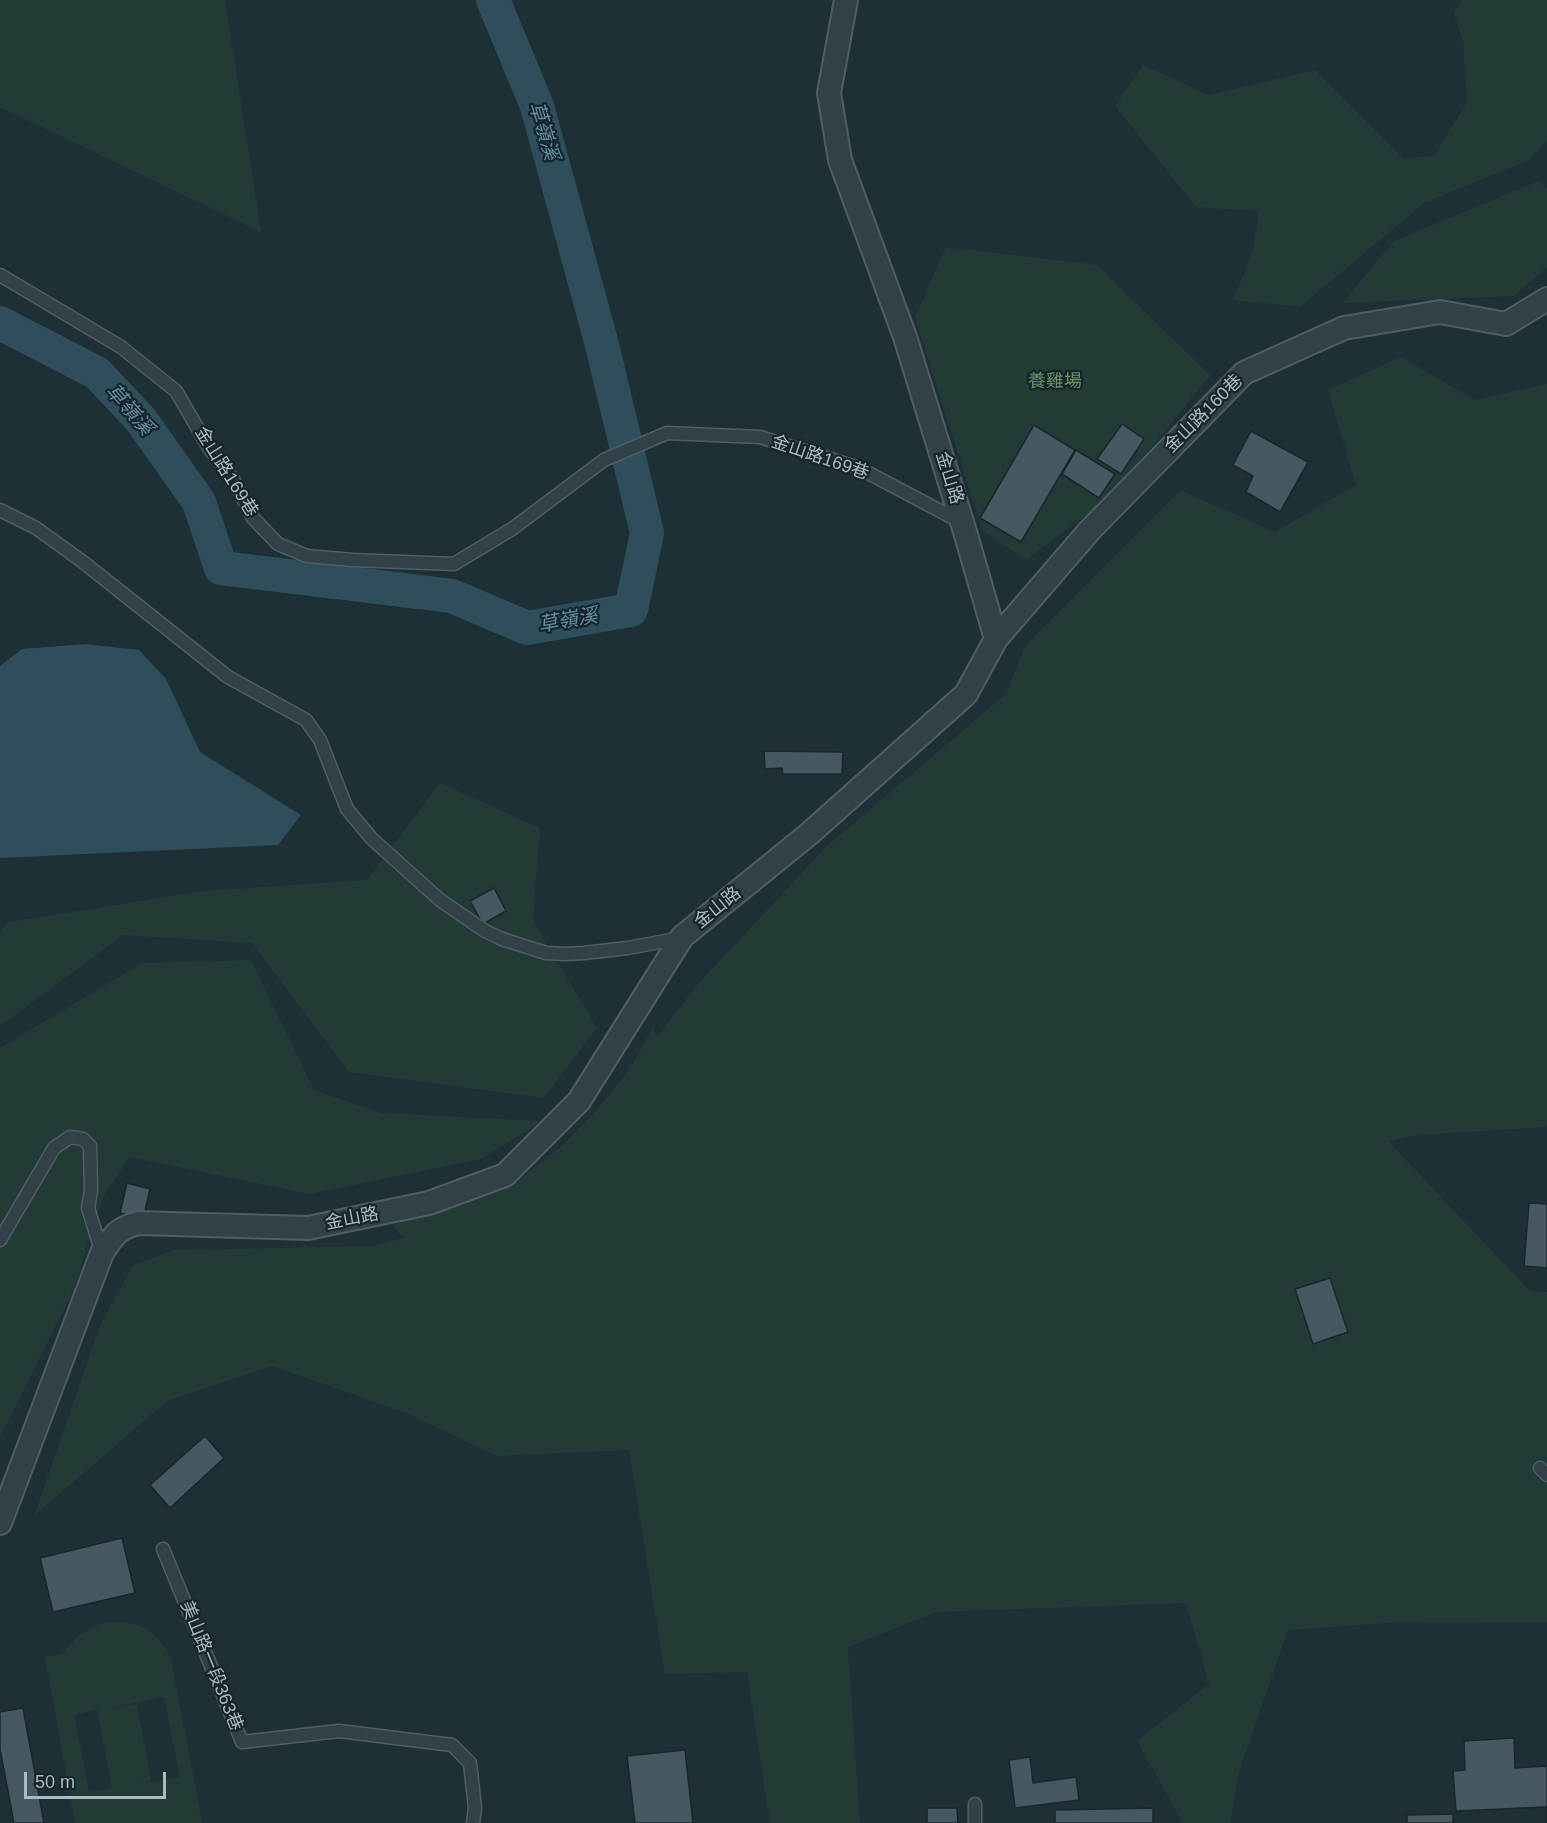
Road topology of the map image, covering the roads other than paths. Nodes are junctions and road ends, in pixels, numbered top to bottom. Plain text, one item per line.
1 (846, 0) edge
2 (0, 275) edge
3 (1547, 299) edge
4 (0, 510) edge
5 (963, 523) junction
6 (996, 639) junction
7 (682, 937) junction
8 (0, 1240) edge
9 (102, 1253) junction
10 (0, 1523) edge
11 (163, 1549) dead end
12 (975, 1804) dead end
13 (473, 1823) edge
14 (975, 1823) edge

1 - 5 street, 金山路
2 - 5 lane, 金山路169巷
3 - 6 street, 金山路160巷
4 - 7 lane
5 - 6 street, 金山路
6 - 7 street, 金山路
7 - 9 street, 金山路
8 - 9 lane
9 - 10 street, 金山路
11 - 13 lane, 美山路一段363巷
12 - 14 lane

